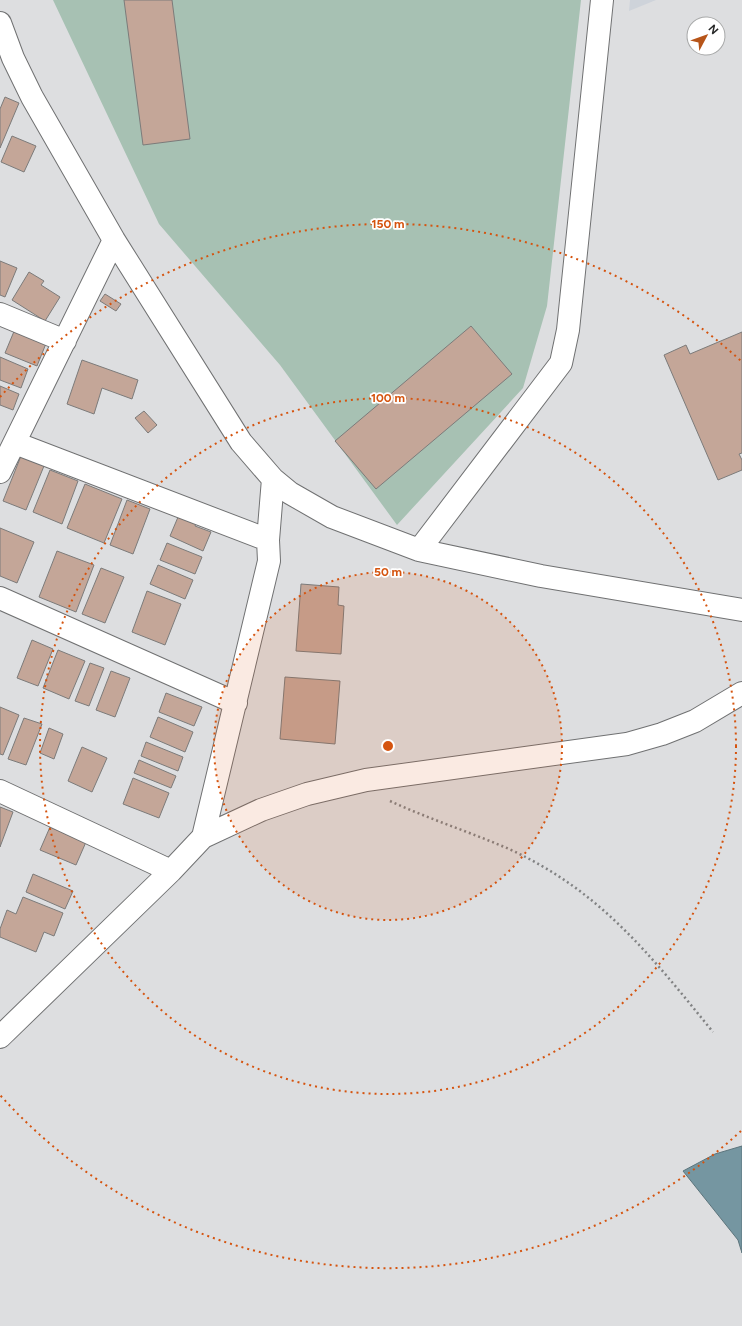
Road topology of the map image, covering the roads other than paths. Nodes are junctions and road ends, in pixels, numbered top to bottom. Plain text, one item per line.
1 (602, 0) edge
2 (0, 23) edge
3 (114, 240) junction
4 (0, 314) edge
5 (64, 341) junction
6 (6, 457) edge
7 (273, 479) junction
8 (268, 540) junction
9 (419, 550) junction
10 (0, 598) edge
11 (742, 610) edge
12 (742, 693) edge
13 (236, 703) junction
14 (0, 791) edge
15 (204, 837) junction
16 (171, 871) junction
17 (9, 1014) edge
18 (0, 1036) edge

1 - 9 street
2 - 3 street
3 - 5 street
3 - 7 street
4 - 5 street
5 - 6 street
6 - 8 street
7 - 8 street
7 - 9 street
8 - 13 street
9 - 11 street
10 - 13 street
12 - 15 street
13 - 15 street
14 - 16 street
15 - 16 street
16 - 17 street
17 - 18 street

